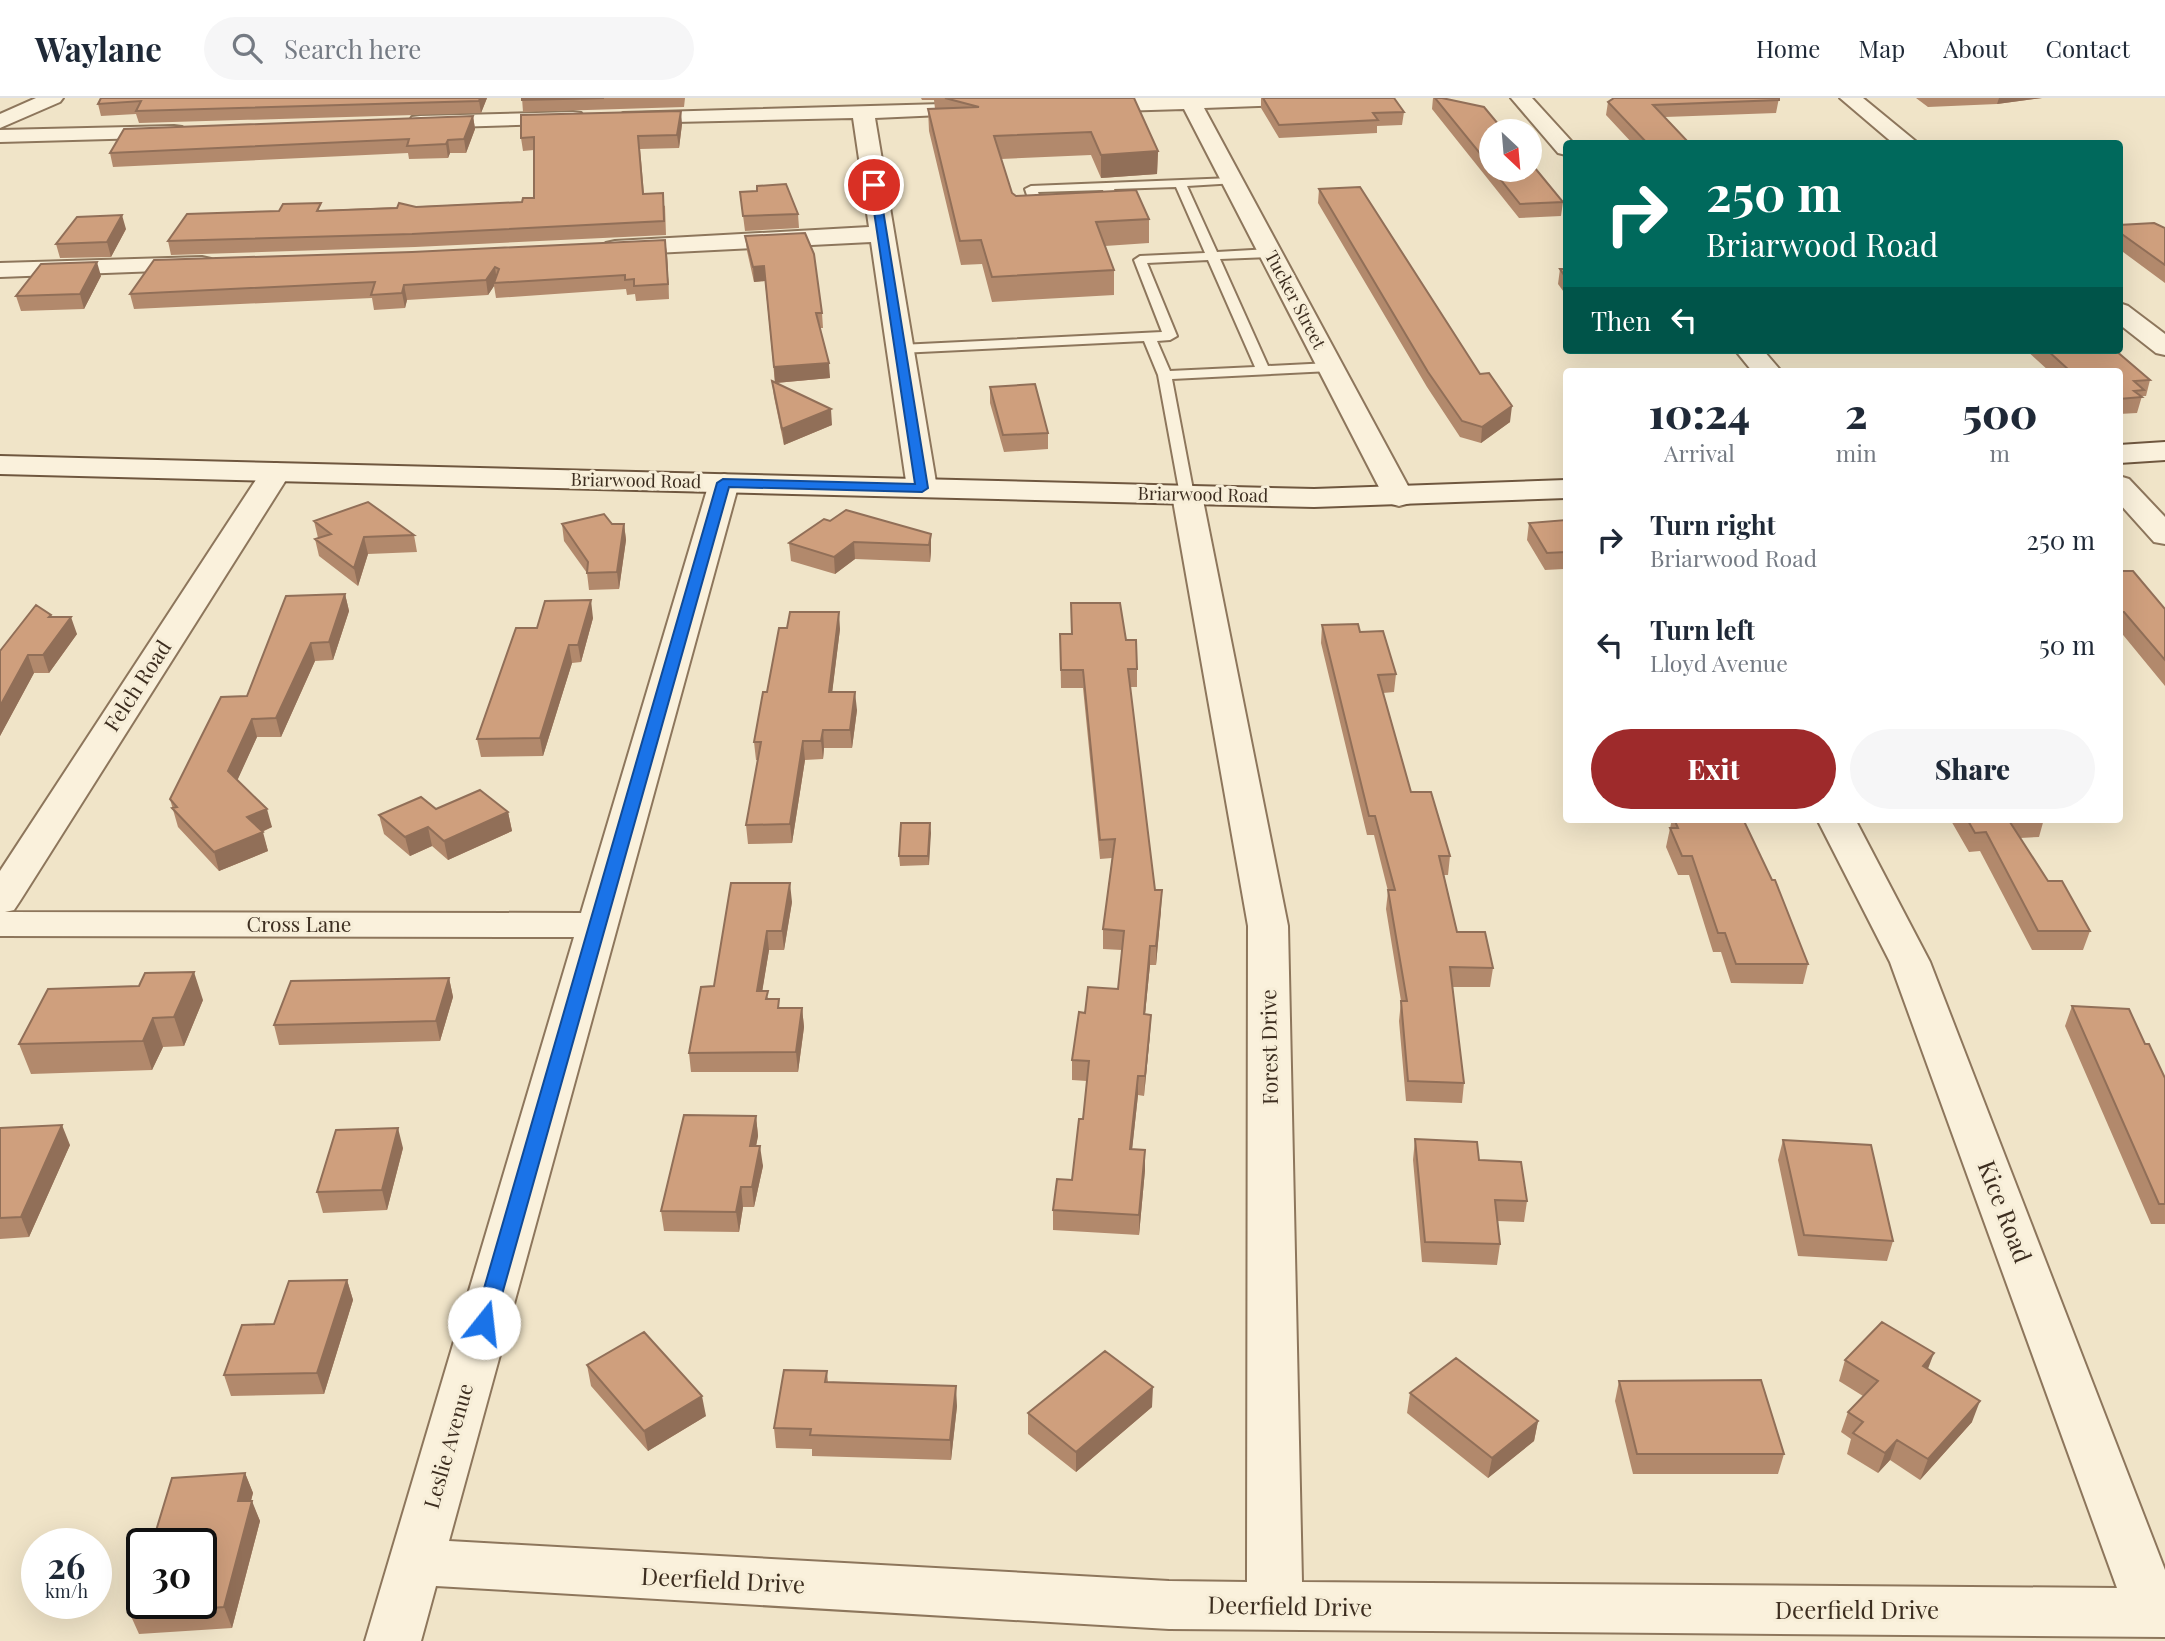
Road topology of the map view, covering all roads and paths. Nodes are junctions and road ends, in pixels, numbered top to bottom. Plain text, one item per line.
1 (53, 98) edge
2 (1310, 98) edge
3 (1521, 98) edge
4 (1850, 98) edge
5 (1191, 103) junction
6 (765, 106) edge
7 (1068, 106) edge
8 (1000, 108) edge
9 (863, 112) junction
10 (0, 122) edge
11 (393, 123) edge
12 (191, 131) edge
13 (0, 136) edge
14 (1903, 140) edge
15 (1563, 145) edge
16 (1232, 181) junction
17 (1180, 183) junction
18 (1107, 186) junction
19 (1088, 202) edge
20 (1062, 203) edge
21 (882, 234) junction
22 (596, 249) edge
23 (1270, 253) junction
24 (1212, 256) junction
25 (221, 263) edge
26 (0, 270) edge
27 (2123, 314) edge
28 (1149, 337) junction
29 (2165, 347) edge
30 (900, 349) junction
31 (1752, 354) edge
32 (1330, 367) junction
33 (1764, 368) edge
34 (1263, 370) junction
35 (1165, 375) junction
36 (2165, 451) edge
37 (2123, 454) edge
38 (0, 464) edge
39 (276, 472) junction
40 (723, 483) junction
41 (922, 488) junction
42 (1563, 489) edge
43 (2123, 489) edge
44 (1187, 495) junction
45 (1399, 497) junction
46 (2165, 535) edge
47 (1838, 823) edge
48 (0, 901) edge
49 (0, 924) edge
50 (598, 925) junction
51 (415, 1562) junction
52 (1275, 1607) junction
53 (2160, 1613) edge
54 (393, 1641) edge

1 - 10 street
2 - 5 street
3 - 15 street
4 - 14 street
5 - 7 street
5 - 16 street, Tucker Street
6 - 9 street
6 - 11 street
8 - 9 street
9 - 21 street
12 - 13 street
16 - 17 lane
16 - 23 street, Tucker Street
17 - 18 lane
17 - 24 lane
18 - 19 lane
18 - 20 lane
21 - 22 street
21 - 30 street
23 - 24 lane
23 - 32 street, Tucker Street
24 - 28 lane
24 - 34 lane
25 - 26 street
27 - 29 street
28 - 30 lane
28 - 35 lane
30 - 41 street
31 - 33 street
32 - 34 lane
32 - 45 street, Tucker Street
34 - 35 lane
35 - 44 lane
36 - 37 street
38 - 39 street, Briarwood Road
39 - 40 street, Briarwood Road
39 - 48 street, Felch Road
40 - 41 street, Briarwood Road
40 - 50 street, Leslie Avenue
41 - 44 street, Briarwood Road
42 - 45 street, Briarwood Road
43 - 46 street
44 - 45 street, Briarwood Road
44 - 52 street, Forest Drive
47 - 53 street, Kice Road
49 - 50 street, Cross Lane
50 - 51 street, Leslie Avenue
51 - 52 street, Deerfield Drive
51 - 54 street, Leslie Avenue
52 - 53 street, Deerfield Drive

